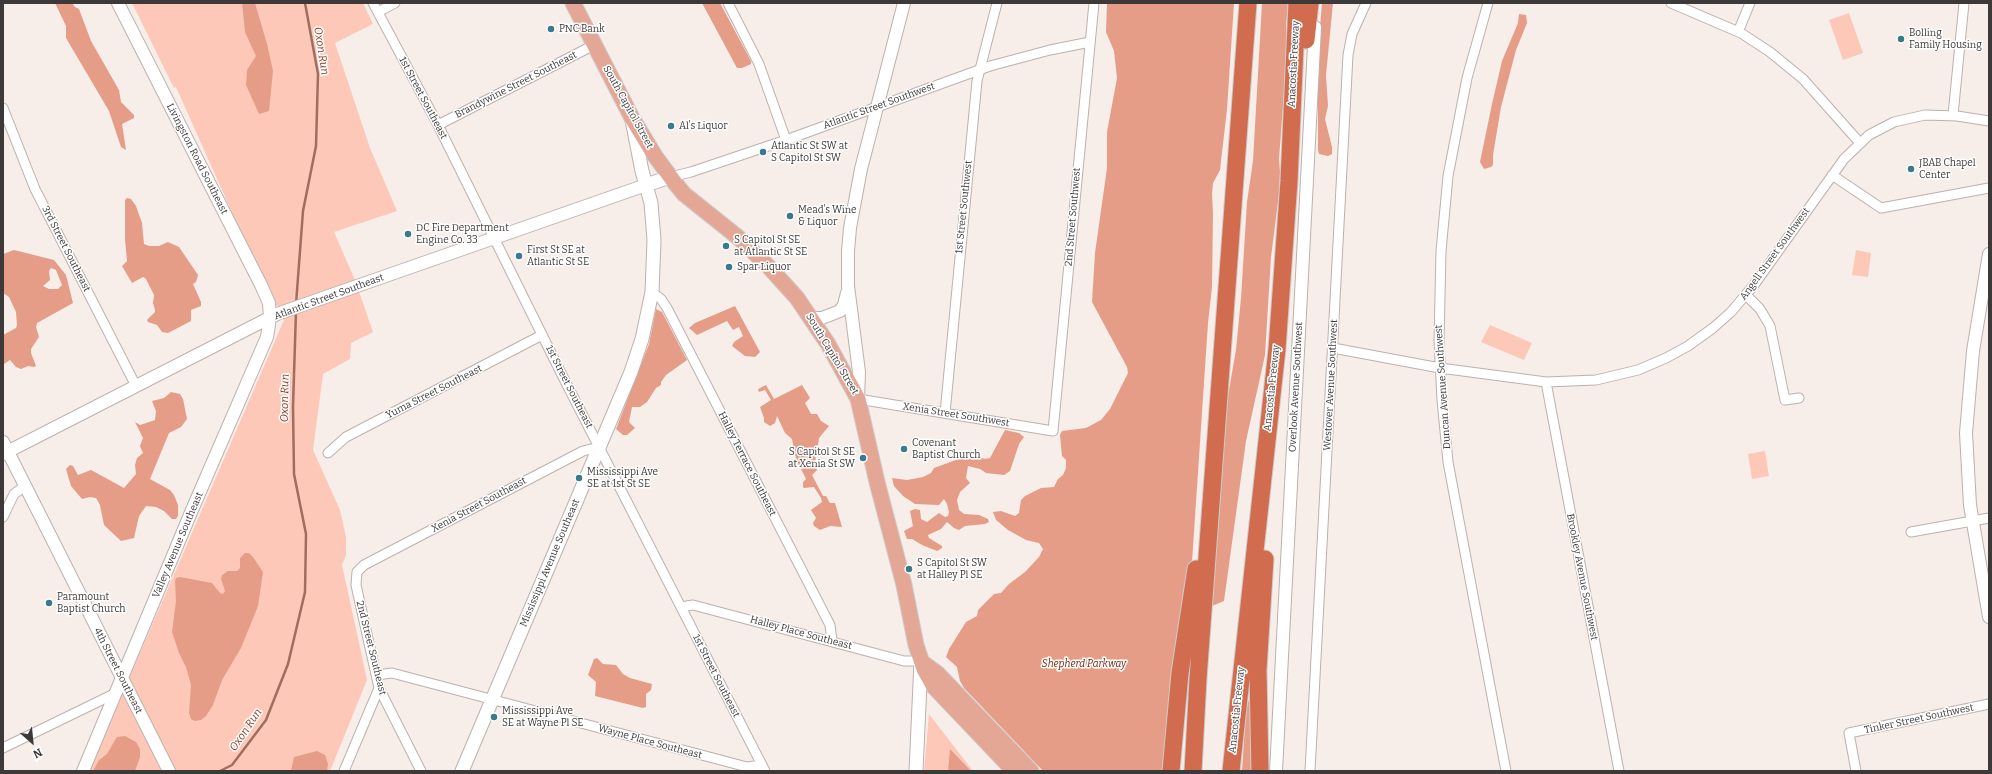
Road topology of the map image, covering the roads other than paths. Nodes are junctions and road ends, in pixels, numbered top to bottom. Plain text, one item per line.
1 (118, 3) edge
2 (373, 3) edge
3 (395, 3) edge
4 (573, 3) edge
5 (728, 3) edge
6 (904, 3) edge
7 (997, 3) edge
8 (1094, 3) edge
9 (1248, 3) edge
10 (1297, 3) edge
11 (1310, 3) edge
12 (1317, 3) edge
13 (1366, 3) edge
14 (1488, 3) edge
15 (1671, 3) edge
16 (1750, 3) edge
17 (1964, 3) edge
18 (378, 12) junction
19 (1738, 32) junction
20 (1090, 42) junction
21 (594, 45) junction
22 (980, 69) junction
23 (879, 106) junction
24 (3, 108) edge
25 (1953, 115) junction
26 (632, 118) junction
27 (1989, 121) edge
28 (438, 125) junction
29 (786, 140) junction
30 (1860, 143) junction
31 (1832, 175) junction
32 (670, 177) junction
33 (1289, 181) junction
34 (646, 185) junction
35 (1989, 188) edge
36 (494, 240) junction
37 (1989, 254) edge
38 (848, 286) junction
39 (652, 292) junction
40 (1746, 295) junction
41 (1984, 311) edge
42 (275, 316) junction
43 (812, 318) junction
44 (542, 335) junction
45 (1333, 348) junction
46 (1440, 368) junction
47 (1546, 382) junction
48 (136, 386) junction
49 (1799, 398) dead end
50 (858, 399) junction
51 (945, 413) junction
52 (1217, 428) junction
53 (1053, 431) joint
54 (1266, 446) junction
55 (599, 447) junction
56 (5, 449) edge
57 (328, 453) dead end
58 (24, 486) junction
59 (3, 517) edge
60 (1989, 518) edge
61 (1972, 521) junction
62 (1911, 532) dead end
63 (361, 567) joint
64 (681, 607) junction
65 (1989, 617) edge
66 (832, 641) junction
67 (921, 661) junction
68 (376, 675) junction
69 (122, 678) junction
70 (379, 688) junction
71 (116, 693) junction
72 (492, 700) junction
73 (1989, 704) edge
74 (968, 723) junction
75 (3, 748) edge
76 (764, 768) edge
77 (84, 771) edge
78 (169, 771) edge
79 (344, 771) edge
80 (421, 771) edge
81 (462, 771) edge
82 (916, 771) edge
83 (1002, 771) edge
84 (1014, 771) edge
85 (1031, 771) edge
86 (1171, 771) edge
87 (1193, 771) edge
88 (1231, 771) edge
89 (1260, 771) edge
90 (1276, 771) edge
91 (1310, 771) edge
92 (1506, 771) edge
93 (1619, 771) edge
94 (1856, 771) edge

1 - 42 street, Livingston Road Southeast
2 - 18 street, 1st Street Southeast
3 - 18 street
4 - 21 main road, South Capitol Street
5 - 29 street
6 - 23 street
7 - 22 street, 1st Street Southwest
8 - 20 street, 2nd Street Southwest
9 - 52 highway
10 - 33 highway, Anacostia Freeway
11 - 33 highway
12 - 90 street, Overlook Avenue Southwest
13 - 45 street, Westover Avenue Southwest
14 - 46 street, Duncan Avenue Southwest
15 - 19 street
16 - 19 street
17 - 25 street
18 - 28 street, 1st Street Southeast
19 - 30 street
20 - 22 street, Atlantic Street Southwest
20 - 53 street, 2nd Street Southwest
21 - 26 main road, South Capitol Street
21 - 28 street, Brandywine Street Southeast
22 - 23 street, Atlantic Street Southwest
22 - 51 street, 1st Street Southwest
23 - 29 street, Atlantic Street Southwest
23 - 38 street
24 - 48 street, 3rd Street Southeast
25 - 27 street, Angell Street Southwest
25 - 30 street, Angell Street Southwest
26 - 32 main road, South Capitol Street
26 - 34 main road, Mississippi Avenue Southeast
28 - 36 street, 1st Street Southeast
29 - 32 street, Atlantic Street Southwest
30 - 31 street, Angell Street Southwest
31 - 35 street
31 - 40 street, Angell Street Southwest
32 - 34 main road, Atlantic Street Southeast
32 - 43 main road, South Capitol Street
33 - 54 highway, Anacostia Freeway
34 - 36 street, Atlantic Street Southeast
34 - 39 main road, Mississippi Avenue Southeast
36 - 42 street, Atlantic Street Southeast
36 - 44 street, 1st Street Southeast
37 - 41 street
38 - 43 street
38 - 50 street
39 - 55 main road, Mississippi Avenue Southeast
39 - 66 street, Halley Terrace Southeast
40 - 47 street, Angell Street Southwest
40 - 49 street
41 - 61 street
42 - 48 street, Atlantic Street Southeast
42 - 69 street, Valley Avenue Southeast
43 - 50 main road, South Capitol Street
44 - 55 street, 1st Street Southeast
44 - 57 street, Yuma Street Southeast
45 - 46 street, Angell Street Southwest
45 - 91 street, Westover Avenue Southwest
46 - 47 street, Angell Street Southwest
46 - 92 street, Duncan Avenue Southwest
47 - 93 street, Brookley Avenue Southwest
48 - 56 street, Atlantic Street Southeast
50 - 51 street, Xenia Street Southwest
50 - 67 main road, South Capitol Street
51 - 53 street, Xenia Street Southwest
52 - 86 highway
52 - 87 highway
54 - 88 highway, Anacostia Freeway
54 - 89 highway
55 - 63 street, Xenia Street Southeast
55 - 64 street, 1st Street Southeast
55 - 72 main road, Mississippi Avenue Southeast
56 - 58 street, 4th Street Southeast
58 - 59 street
58 - 69 street, 4th Street Southeast
60 - 61 street
61 - 62 street
61 - 65 street
63 - 68 street, 2nd Street Southeast
64 - 66 street, Halley Place Southeast
64 - 76 street, 1st Street Southeast
66 - 67 street, Halley Place Southeast
67 - 74 main road, South Capitol Street
67 - 82 main road
67 - 85 main road
68 - 70 street, 2nd Street Southeast
68 - 72 street, Wayne Place Southeast
69 - 71 street, Valley Avenue Southeast
69 - 78 street, 4th Street Southeast
70 - 79 street
70 - 80 street, 2nd Street Southeast
71 - 75 street
71 - 77 street, Valley Avenue Southeast
72 - 76 street, Wayne Place Southeast
72 - 81 main road, Mississippi Avenue Southeast
73 - 94 street, Tinker Street Southwest
74 - 83 main road
74 - 84 main road

